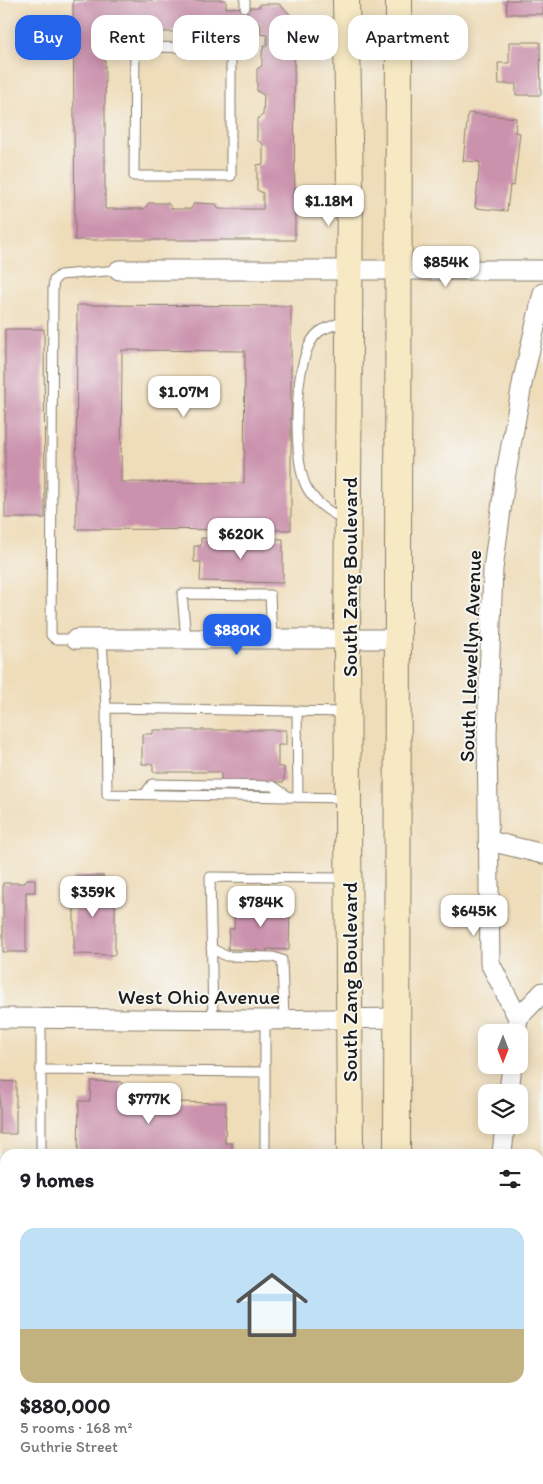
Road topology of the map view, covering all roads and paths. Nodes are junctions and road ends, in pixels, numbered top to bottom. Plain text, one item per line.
1 (346, 0) edge
2 (399, 0) edge
3 (232, 48) joint
4 (119, 270) joint
5 (543, 270) edge
6 (349, 271) junction
7 (399, 271) junction
8 (543, 293) edge
9 (349, 319) junction
10 (348, 523) junction
11 (76, 639) joint
12 (102, 639) junction
13 (186, 639) junction
14 (272, 639) junction
15 (399, 639) junction
16 (347, 640) junction
17 (106, 708) junction
18 (297, 712) junction
19 (349, 712) junction
20 (294, 797) junction
21 (349, 798) junction
22 (490, 841) junction
23 (543, 854) edge
24 (348, 878) junction
25 (211, 948) junction
26 (543, 992) edge
27 (41, 1017) junction
28 (0, 1018) edge
29 (349, 1018) junction
30 (398, 1018) junction
31 (213, 1019) junction
32 (284, 1019) junction
33 (265, 1020) junction
34 (517, 1024) edge
35 (518, 1024) edge
36 (40, 1070) junction
37 (264, 1072) junction
38 (504, 1134) edge
39 (41, 1149) edge
40 (265, 1149) edge
41 (350, 1149) edge
42 (397, 1149) edge
43 (503, 1149) edge

1 - 6 street, South Zang Boulevard
2 - 7 street
3 - 3 lane
4 - 6 street
4 - 11 lane
5 - 7 street
6 - 7 street
6 - 9 street, South Zang Boulevard
7 - 15 street
8 - 22 street, South Llewellyn Avenue
9 - 10 street, South Zang Boulevard
9 - 10 lane
10 - 16 street, South Zang Boulevard
11 - 12 street
12 - 13 street
12 - 17 lane
13 - 14 street
13 - 14 lane
14 - 16 street
15 - 16 street
15 - 30 street
16 - 19 street, South Zang Boulevard
17 - 18 lane
17 - 20 lane
18 - 19 lane
18 - 20 lane
19 - 21 street, South Zang Boulevard
20 - 21 lane
21 - 24 street, South Zang Boulevard
22 - 23 street
22 - 34 street, South Llewellyn Avenue
24 - 25 lane
24 - 29 street, South Zang Boulevard
25 - 31 lane
25 - 32 lane
26 - 35 street
27 - 28 street, West Ohio Avenue
27 - 31 street, West Ohio Avenue
27 - 36 lane
29 - 30 street, West Ohio Avenue
29 - 32 street, West Ohio Avenue
29 - 41 street, South Zang Boulevard
30 - 42 street
31 - 33 street, West Ohio Avenue
32 - 33 street, West Ohio Avenue
33 - 37 lane
36 - 37 lane
36 - 39 lane
37 - 40 lane
38 - 43 street

